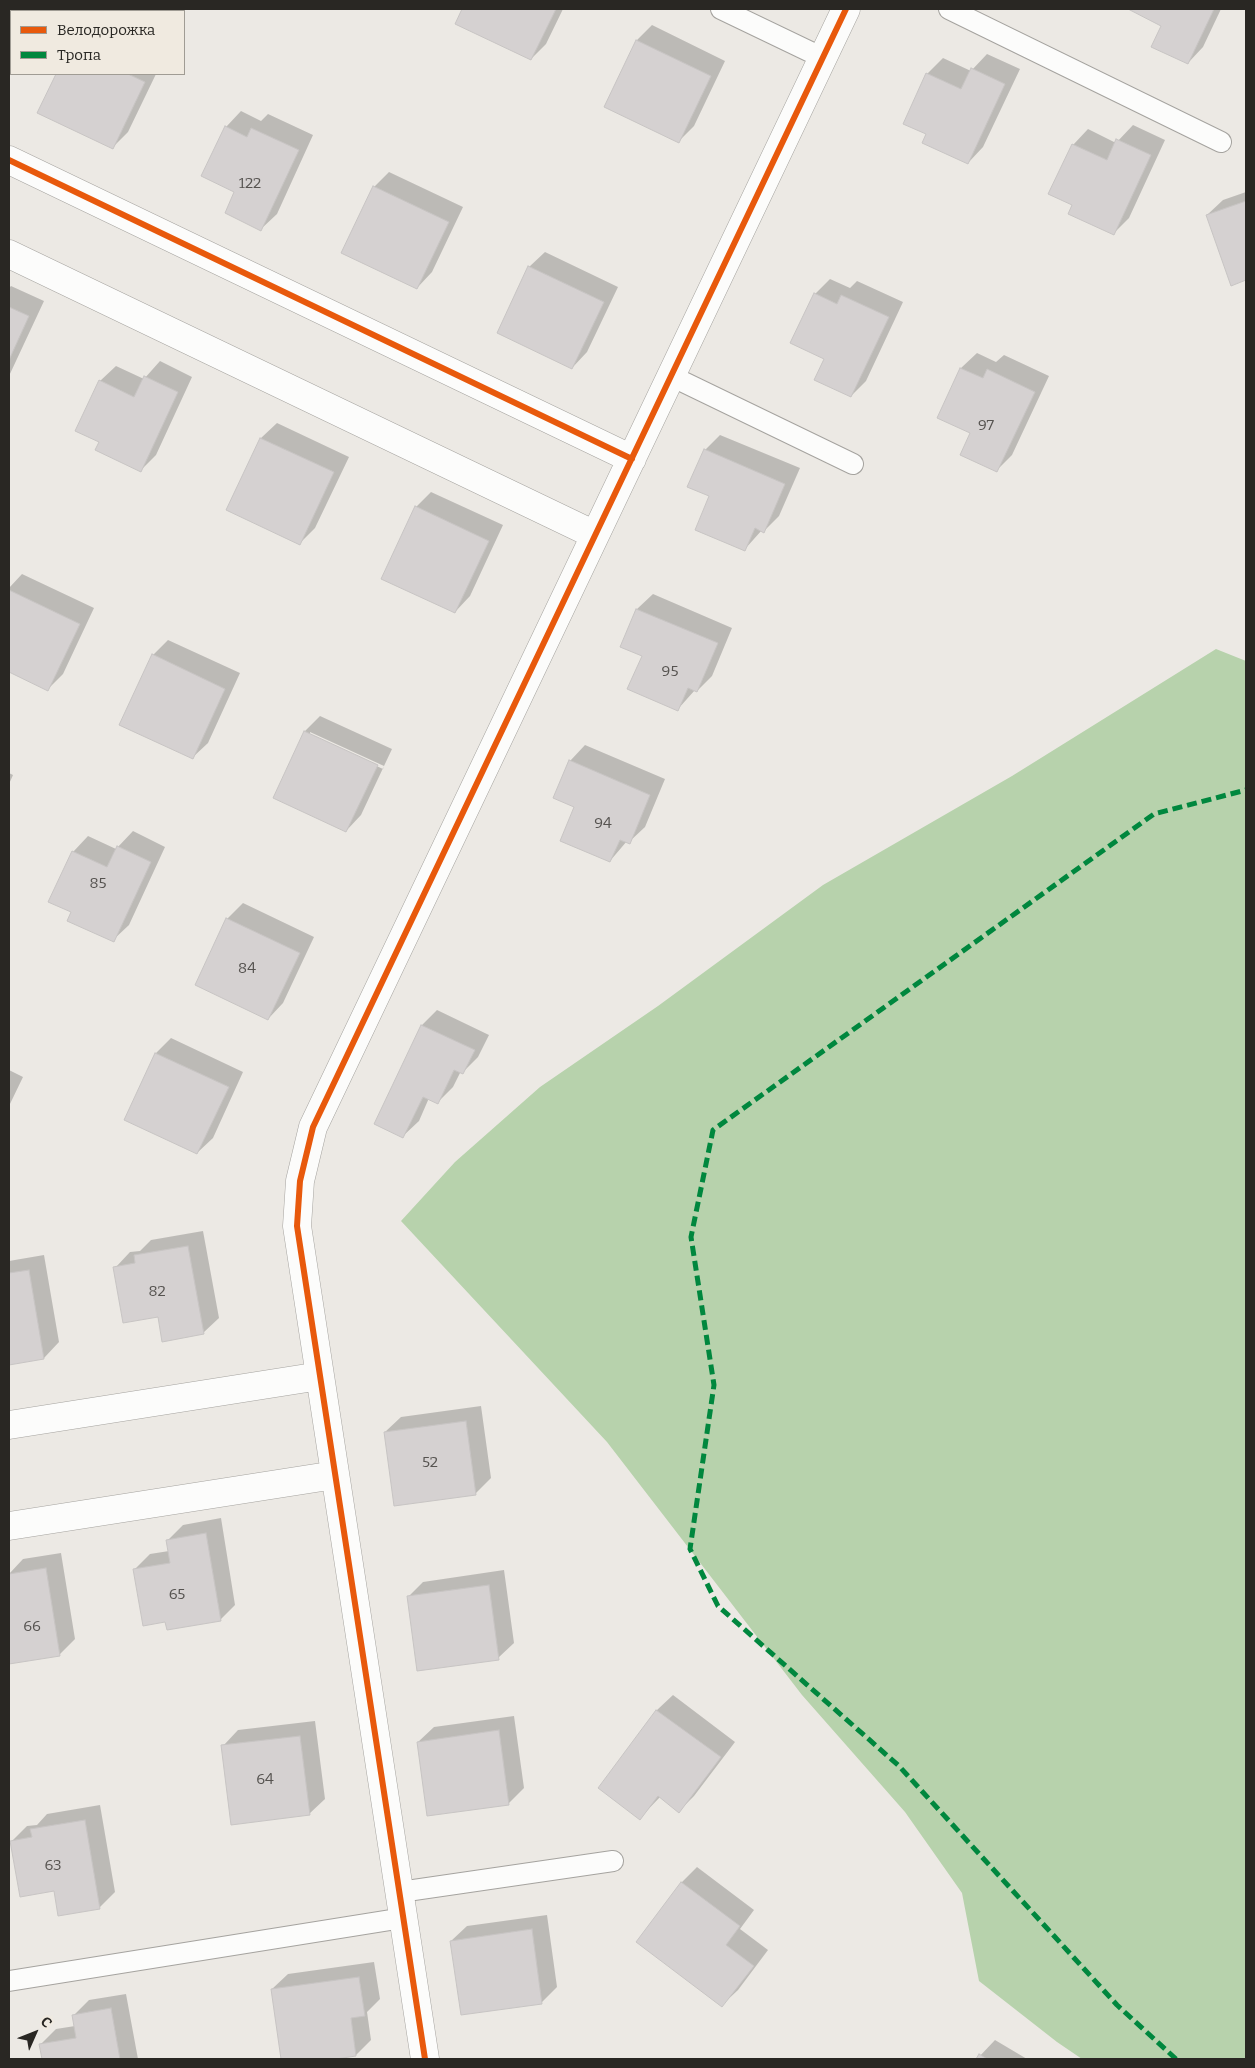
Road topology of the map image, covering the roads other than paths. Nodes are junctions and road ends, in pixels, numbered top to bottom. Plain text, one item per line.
1 (721, 9) edge
2 (846, 9) edge
3 (949, 9) edge
4 (823, 58) junction
5 (1220, 142) dead end
6 (9, 160) edge
7 (9, 254) edge
8 (671, 376) junction
9 (632, 459) junction
10 (853, 464) dead end
11 (596, 535) junction
12 (320, 1376) junction
13 (9, 1425) edge
14 (335, 1475) junction
15 (9, 1526) edge
16 (613, 1861) dead end
17 (400, 1892) junction
18 (403, 1918) junction
19 (9, 1982) edge
20 (425, 2059) edge

1 - 4 lane
2 - 4 street
3 - 5 lane
4 - 8 street
6 - 9 street
7 - 11 street
8 - 9 street
8 - 10 lane
9 - 11 street
11 - 12 street
12 - 13 street
12 - 14 street
14 - 15 street
14 - 17 street
16 - 17 lane
17 - 18 street
18 - 19 lane
18 - 20 street

